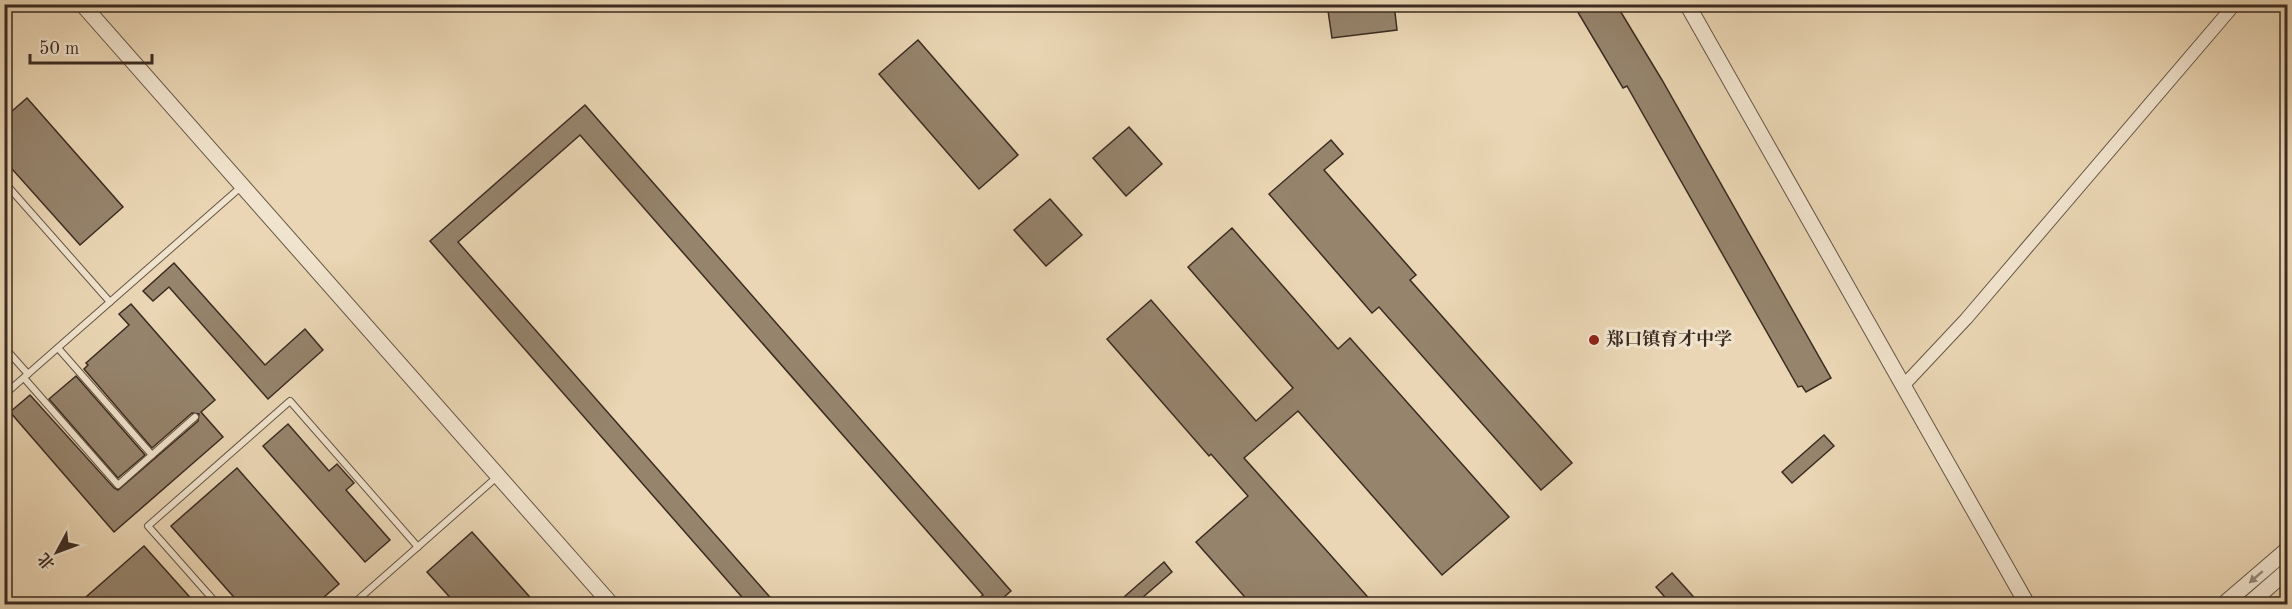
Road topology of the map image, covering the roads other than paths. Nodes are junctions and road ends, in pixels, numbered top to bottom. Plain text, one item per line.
1 (82, 4) edge
2 (1687, 4) edge
3 (2235, 4) edge
4 (4, 182) edge
5 (242, 186) junction
6 (110, 302) junction
7 (4, 347) edge
8 (58, 348) junction
9 (26, 376) junction
10 (1903, 386) junction
11 (4, 395) edge
12 (195, 417) dead end
13 (152, 455) junction
14 (498, 476) junction
15 (418, 547) junction
16 (2288, 549) edge
17 (2288, 570) edge
18 (217, 604) edge
19 (353, 604) edge
20 (611, 604) edge
21 (2027, 604) edge
22 (2224, 604) edge
23 (2248, 604) edge

1 - 5 street
2 - 10 street
3 - 10 street
4 - 6 lane
5 - 6 lane
5 - 14 street
6 - 8 lane
7 - 9 lane
8 - 9 lane
8 - 13 lane
9 - 11 lane
9 - 13 lane
10 - 21 street
12 - 13 lane
14 - 15 lane
14 - 20 street
15 - 18 lane
15 - 19 lane
16 -> 22 street
17 - 23 street

